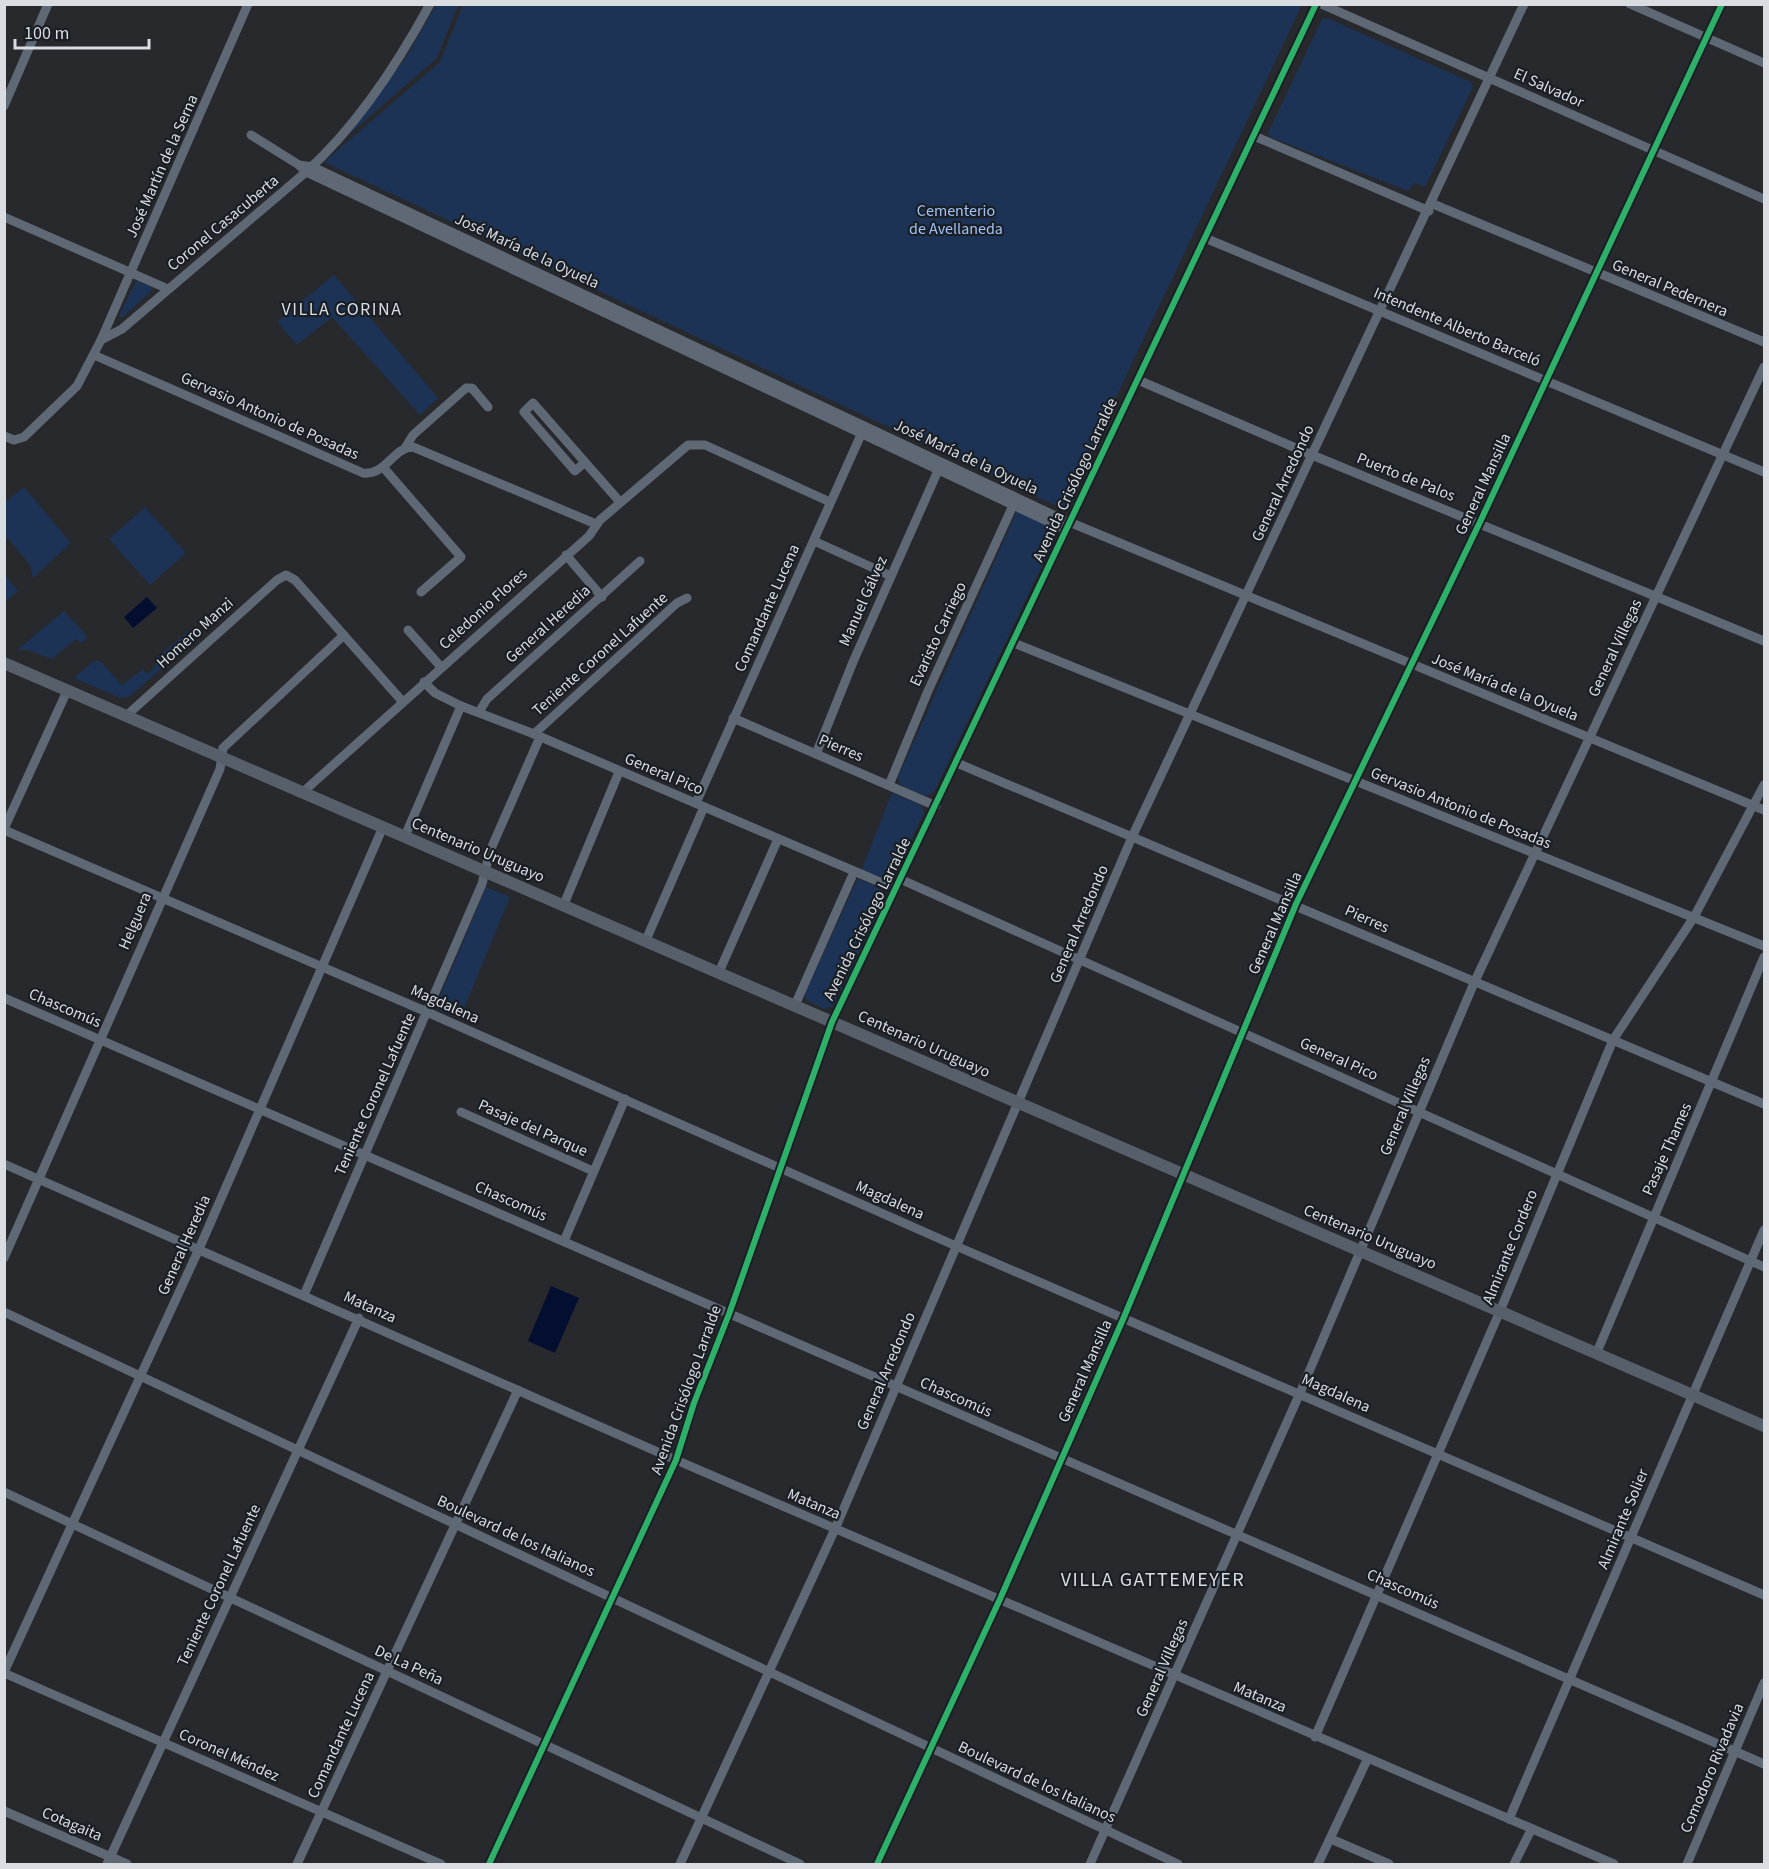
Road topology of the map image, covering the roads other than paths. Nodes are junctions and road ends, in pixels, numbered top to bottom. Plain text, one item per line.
1 (48, 4) edge
2 (248, 4) edge
3 (430, 4) edge
4 (1316, 4) edge
5 (1321, 4) edge
6 (1524, 4) edge
7 (1630, 4) edge
8 (1722, 4) edge
9 (1706, 38) junction
10 (1764, 63) edge
11 (1491, 79) junction
12 (4, 106) edge
13 (251, 135) dead end
14 (1254, 136) junction
15 (1654, 150) junction
16 (309, 170) junction
17 (1764, 199) edge
18 (1431, 207) junction
19 (4, 217) edge
20 (1205, 238) junction
21 (131, 272) junction
22 (1597, 272) junction
23 (168, 289) junction
24 (1380, 311) junction
25 (101, 340) junction
26 (1764, 342) edge
27 (94, 355) junction
28 (1764, 367) edge
29 (1138, 380) junction
30 (1545, 380) junction
31 (488, 407) dead end
32 (863, 430) junction
33 (9, 438) edge
34 (405, 448) junction
35 (1312, 455) junction
36 (1723, 455) junction
37 (585, 462) junction
38 (940, 466) junction
39 (382, 467) junction
40 (1764, 472) edge
41 (1015, 501) junction
42 (620, 502) junction
43 (830, 502) junction
44 (1480, 522) junction
45 (596, 524) junction
46 (1068, 526) junction
47 (814, 541) junction
48 (566, 555) junction
49 (640, 561) dead end
50 (891, 576) junction
51 (421, 592) dead end
52 (1247, 596) junction
53 (1656, 596) junction
54 (602, 597) junction
55 (687, 598) dead end
56 (408, 630) dead end
57 (344, 635) junction
58 (1764, 641) edge
59 (1014, 643) junction
60 (4, 663) edge
61 (1413, 664) junction
62 (441, 667) junction
63 (424, 681) junction
64 (67, 691) junction
65 (402, 701) junction
66 (461, 706) junction
67 (479, 712) junction
68 (1190, 714) junction
69 (126, 716) junction
70 (733, 718) junction
71 (537, 735) junction
72 (1590, 736) junction
73 (816, 754) junction
74 (221, 756) junction
75 (957, 763) junction
76 (619, 772) junction
77 (1356, 782) junction
78 (1764, 784) edge
79 (889, 785) junction
80 (303, 792) junction
81 (700, 805) junction
82 (936, 806) junction
83 (1754, 806) junction
84 (1764, 810) edge
85 (383, 827) junction
86 (4, 829) edge
87 (405, 836) junction
88 (1132, 837) junction
89 (778, 840) junction
90 (1534, 853) junction
91 (486, 872) junction
92 (854, 872) junction
93 (900, 879) junction
94 (896, 889) junction
95 (162, 898) junction
96 (564, 904) junction
97 (1296, 904) junction
98 (1695, 917) junction
99 (646, 940) junction
100 (1764, 946) edge
101 (1764, 957) edge
102 (1080, 959) junction
103 (323, 967) junction
104 (719, 972) junction
105 (1474, 982) junction
106 (4, 998) edge
107 (795, 1005) junction
108 (427, 1012) junction
109 (832, 1022) junction
110 (1243, 1032) junction
111 (101, 1040) junction
112 (1613, 1040) junction
113 (1713, 1082) junction
114 (626, 1099) junction
115 (1020, 1103) junction
116 (1764, 1104) edge
117 (260, 1110) junction
118 (1418, 1111) junction
119 (461, 1112) dead end
120 (365, 1154) junction
121 (4, 1164) edge
122 (781, 1168) junction
123 (593, 1171) junction
124 (1557, 1174) junction
125 (1184, 1175) junction
126 (40, 1180) junction
127 (1654, 1217) junction
128 (1764, 1230) edge
129 (564, 1241) junction
130 (956, 1246) junction
131 (199, 1249) junction
132 (1361, 1251) junction
133 (4, 1258) edge
134 (1752, 1261) junction
135 (1764, 1267) edge
136 (304, 1295) junction
137 (1500, 1311) junction
138 (4, 1312) edge
139 (729, 1314) junction
140 (1124, 1317) junction
141 (359, 1318) junction
142 (1597, 1352) junction
143 (140, 1376) junction
144 (896, 1387) junction
145 (518, 1390) junction
146 (1300, 1393) junction
147 (1693, 1395) junction
148 (1764, 1426) edge
149 (297, 1450) junction
150 (1438, 1454) junction
151 (1060, 1459) junction
152 (676, 1460) junction
153 (4, 1492) edge
154 (454, 1523) junction
155 (73, 1525) junction
156 (835, 1529) junction
157 (1237, 1535) junction
158 (1631, 1536) junction
159 (1378, 1594) junction
160 (1764, 1595) edge
161 (230, 1597) junction
162 (614, 1599) junction
163 (1000, 1599) junction
164 (388, 1671) junction
165 (770, 1671) junction
166 (4, 1673) edge
167 (1176, 1676) junction
168 (1571, 1680) junction
169 (1764, 1683) edge
170 (1316, 1737) junction
171 (162, 1742) junction
172 (545, 1746) junction
173 (930, 1748) junction
174 (1736, 1751) junction
175 (1367, 1760) junction
176 (1764, 1764) edge
177 (4, 1811) edge
178 (322, 1812) junction
179 (701, 1819) junction
180 (1509, 1819) junction
181 (1106, 1830) junction
182 (1531, 1830) junction
183 (1331, 1839) junction
184 (108, 1861) edge
185 (127, 1864) edge
186 (297, 1864) edge
187 (441, 1864) edge
188 (489, 1864) edge
189 (680, 1864) edge
190 (800, 1864) edge
191 (878, 1864) edge
192 (1090, 1864) edge
193 (1178, 1864) edge
194 (1318, 1864) edge
195 (1389, 1864) edge
196 (1514, 1864) edge
197 (1614, 1864) edge
198 (1687, 1864) edge

1 - 12 street
2 - 21 street, José Martín de la Serna
3 - 16 street, Coronel Casacuberta
4 - 14 street, Avenida Crisólogo Larralde
5 - 11 street, El Salvador
6 - 11 street, General Arredondo
7 - 9 street
8 - 9 street, General Mansilla
9 - 10 street
9 - 15 street, General Mansilla
11 - 15 street, El Salvador
11 - 18 street, General Arredondo
13 - 16 street, José María de la Oyuela
14 - 18 street, General Pedernera
14 - 20 street, Avenida Crisólogo Larralde
15 - 17 street, El Salvador
15 - 22 street, General Mansilla
16 - 23 street, Coronel Casacuberta
16 - 32 street, José María de la Oyuela
18 - 22 street, General Pedernera
18 - 24 street, General Arredondo
19 - 21 street
20 - 24 street, Intendente Alberto Barceló
20 - 29 street, Avenida Crisólogo Larralde
21 - 23 street
21 - 25 street, José Martín de la Serna
22 - 26 street, General Pedernera
22 - 30 street, General Mansilla
23 - 25 street, Coronel Casacuberta
24 - 30 street, Intendente Alberto Barceló
24 - 35 street, General Arredondo
25 - 27 street
27 - 33 street
27 - 39 street, Gervasio Antonio de Posadas
28 - 36 street, General Villegas
29 - 35 street, Puerto de Palos
29 - 46 street, Avenida Crisólogo Larralde
30 - 36 street, Intendente Alberto Barceló
30 - 44 street, General Mansilla
31 - 34 street
32 - 38 street, José María de la Oyuela
32 - 43 street, Comandante Lucena
34 - 39 street
34 - 45 street
35 - 44 street, Puerto de Palos
35 - 52 street, General Arredondo
36 - 40 street, Intendente Alberto Barceló
36 - 53 street, General Villegas
37 - 37 street
37 - 42 street
38 - 41 street, José María de la Oyuela
38 - 50 street, Manuel Gálvez
39 - 51 street
41 - 46 street, José María de la Oyuela
41 - 79 street, Evaristo Carriego
42 - 43 street, Celedonio Flores
42 - 45 street, Celedonio Flores
43 - 47 street, Comandante Lucena
44 - 53 street, Puerto de Palos
44 - 61 street, General Mansilla
45 - 48 street, Celedonio Flores
46 - 52 street, José María de la Oyuela
46 - 59 street, Avenida Crisólogo Larralde
47 - 50 street
47 - 70 street, Comandante Lucena
48 - 54 street
48 - 62 street, Celedonio Flores
49 - 54 street, General Heredia
50 - 73 street, Manuel Gálvez
52 - 61 street, José María de la Oyuela
52 - 68 street, General Arredondo
53 - 58 street, Puerto de Palos
53 - 72 street, General Villegas
54 - 67 street, General Heredia
55 - 71 street, Teniente Coronel Lafuente
56 - 62 street
57 - 65 street
57 - 69 street, Homero Manzi
57 - 74 street, Helguera
59 - 68 street, Gervasio Antonio de Posadas
59 - 75 street, Avenida Crisólogo Larralde
60 - 64 main road, Centenario Uruguayo
61 - 72 street, José María de la Oyuela
61 - 77 street, General Mansilla
62 - 63 street, Celedonio Flores
63 - 65 street, Celedonio Flores
63 - 66 street, General Pico
64 - 69 main road, Centenario Uruguayo
64 - 86 street
65 - 80 street, Celedonio Flores
66 - 67 street, General Pico
66 - 87 street
67 - 71 street, General Pico
68 - 77 street, Gervasio Antonio de Posadas
68 - 88 street, General Arredondo
69 - 74 main road, Centenario Uruguayo
70 - 73 street, Pierres
70 - 81 street, Comandante Lucena
71 - 76 street, General Pico
71 - 91 street, Teniente Coronel Lafuente
72 - 83 street, José María de la Oyuela
72 - 90 street, General Villegas
73 - 79 street, Pierres
74 - 80 main road, Centenario Uruguayo
74 - 95 street, Helguera
75 - 82 street, Avenida Crisólogo Larralde
75 - 88 street, Pierres
76 - 81 street, General Pico
76 - 96 street
77 - 90 street, Gervasio Antonio de Posadas
77 - 97 street, General Mansilla
78 - 83 street, Almirante Cordero
79 - 82 street, Pierres
80 - 85 main road, Centenario Uruguayo
81 - 89 street, General Pico
81 - 99 street, Comandante Lucena
82 - 93 street, Avenida Crisólogo Larralde
83 - 84 street, José María de la Oyuela
83 - 98 street, Almirante Cordero
85 - 87 main road, Centenario Uruguayo
85 - 103 street, General Heredia
86 - 95 street, Magdalena
87 - 91 main road, Centenario Uruguayo
88 - 97 street, Pierres
88 - 102 street, General Arredondo
89 - 92 street, General Pico
89 - 104 street
90 - 98 street, Gervasio Antonio de Posadas
90 - 105 street, General Villegas
91 - 96 main road, Centenario Uruguayo
91 - 108 street, Teniente Coronel Lafuente
92 - 94 street, General Pico
92 - 107 street
93 - 94 street, Avenida Crisólogo Larralde
93 - 102 street, General Pico
94 - 109 street, Avenida Crisólogo Larralde
95 - 103 street, Magdalena
95 - 111 street, Helguera
96 - 99 main road, Centenario Uruguayo
97 - 105 street, Pierres
97 - 110 street, General Mansilla
98 - 100 street, Gervasio Antonio de Posadas
98 - 112 street, Almirante Cordero
99 - 104 main road, Centenario Uruguayo
101 - 113 street, Pasaje Thames
102 - 110 street, General Pico
102 - 115 street, General Arredondo
103 - 108 street, Magdalena
103 - 117 street, General Heredia
104 - 107 main road, Centenario Uruguayo
105 - 112 street, Pierres
105 - 118 street, General Villegas
106 - 111 street, Chascomús
107 - 109 main road, Centenario Uruguayo
108 - 114 street, Magdalena
108 - 120 street, Teniente Coronel Lafuente
109 - 115 main road, Centenario Uruguayo
109 - 122 street, Avenida Crisólogo Larralde
110 - 118 street, General Pico
110 - 125 street, General Mansilla
111 - 117 street, Chascomús
111 - 126 street, Helguera
112 - 113 street, Pierres
112 - 124 street, Almirante Cordero
113 - 116 street, Pierres
113 - 127 street, Pasaje Thames
114 - 122 street, Magdalena
114 - 123 street
115 - 125 main road, Centenario Uruguayo
115 - 130 street, General Arredondo
117 - 120 street, Chascomús
117 - 131 street, General Heredia
118 - 124 street, General Pico
118 - 132 street, General Villegas
119 - 123 street, Pasaje del Parque
120 - 129 street, Chascomús
120 - 136 street, Teniente Coronel Lafuente
121 - 126 street, Matanza
122 - 130 street, Magdalena
122 - 139 street, Avenida Crisólogo Larralde
123 - 129 street
124 - 127 street, General Pico
124 - 137 street, Almirante Cordero
125 - 132 main road, Centenario Uruguayo
125 - 140 street, General Mansilla
126 - 131 street, Matanza
126 - 133 street, Helguera
127 - 134 street, General Pico
127 - 142 street, Pasaje Thames
128 - 134 street, Almirante Solier
129 - 139 street, Chascomús
130 - 140 street, Magdalena
130 - 144 street, General Arredondo
131 - 136 street, Matanza
131 - 143 street, General Heredia
132 - 137 main road, Centenario Uruguayo
132 - 146 street, General Villegas
134 - 135 street, General Pico
134 - 147 street, Almirante Solier
136 - 141 street, Matanza
137 - 142 main road, Centenario Uruguayo
137 - 150 street, Almirante Cordero
138 - 143 street, Boulevard de los Italianos
139 - 144 street, Chascomús
139 - 152 street, Avenida Crisólogo Larralde
140 - 146 street, Magdalena
140 - 151 street, General Mansilla
141 - 145 street, Matanza
141 - 149 street, Teniente Coronel Lafuente
142 - 147 main road, Centenario Uruguayo
143 - 149 street, Boulevard de los Italianos
143 - 155 street, General Heredia
144 - 151 street, Chascomús
144 - 156 street, General Arredondo
145 - 152 street, Matanza
145 - 154 street, Comandante Lucena
146 - 150 street, Magdalena
146 - 157 street, General Villegas
147 - 148 main road, Centenario Uruguayo
147 - 158 street, Almirante Solier
149 - 154 street, Boulevard de los Italianos
149 - 161 street, Teniente Coronel Lafuente
150 - 158 street, Magdalena
150 - 159 street, Almirante Cordero
151 - 157 street, Chascomús
151 - 163 street, General Mansilla
152 - 156 street, Matanza
152 - 162 street, Avenida Crisólogo Larralde
153 - 155 street, De La Peña
154 - 162 street, Boulevard de los Italianos
154 - 164 street, Comandante Lucena
155 - 161 street, De La Peña
155 - 166 street, General Heredia
156 - 163 street, Matanza
156 - 165 street, General Arredondo
157 - 159 street, Chascomús
157 - 167 street, General Villegas
158 - 160 street, Magdalena
158 - 168 street, Almirante Solier
159 - 168 street, Chascomús
159 - 170 street, Almirante Cordero
161 - 164 street, De La Peña
161 - 171 street, Teniente Coronel Lafuente
162 - 165 street, Boulevard de los Italianos
162 - 172 street, Avenida Crisólogo Larralde
163 - 167 street, Matanza
163 - 173 street, General Mansilla
164 - 172 street, De La Peña
164 - 178 street, Comandante Lucena
165 - 173 street, Boulevard de los Italianos
165 - 179 street, General Arredondo
166 - 171 street, Coronel Méndez
167 - 170 street, Matanza
167 - 181 street, General Villegas
168 - 174 street, Chascomús
168 - 180 street, Almirante Solier
169 - 174 street, Comodoro Rivadavia
170 - 175 street, Matanza
171 - 178 street, Coronel Méndez
171 - 184 street, Teniente Coronel Lafuente
172 - 179 street, De La Peña
172 - 188 street, Avenida Crisólogo Larralde
173 - 181 street, Boulevard de los Italianos
173 - 191 street, General Mansilla
174 - 176 street, Chascomús
174 - 198 street, Comodoro Rivadavia
175 - 180 street, Matanza
175 - 183 street
177 - 184 street, Cotagaita
178 - 186 street, Comandante Lucena
178 - 187 street, Coronel Méndez
179 - 189 street, General Arredondo
179 - 190 street, De La Peña
180 - 182 street, Matanza
181 - 192 street, General Villegas
181 - 193 street, Boulevard de los Italianos
182 - 196 street
182 - 197 street, Matanza
183 - 194 street
183 - 195 street
184 - 185 street, Cotagaita

